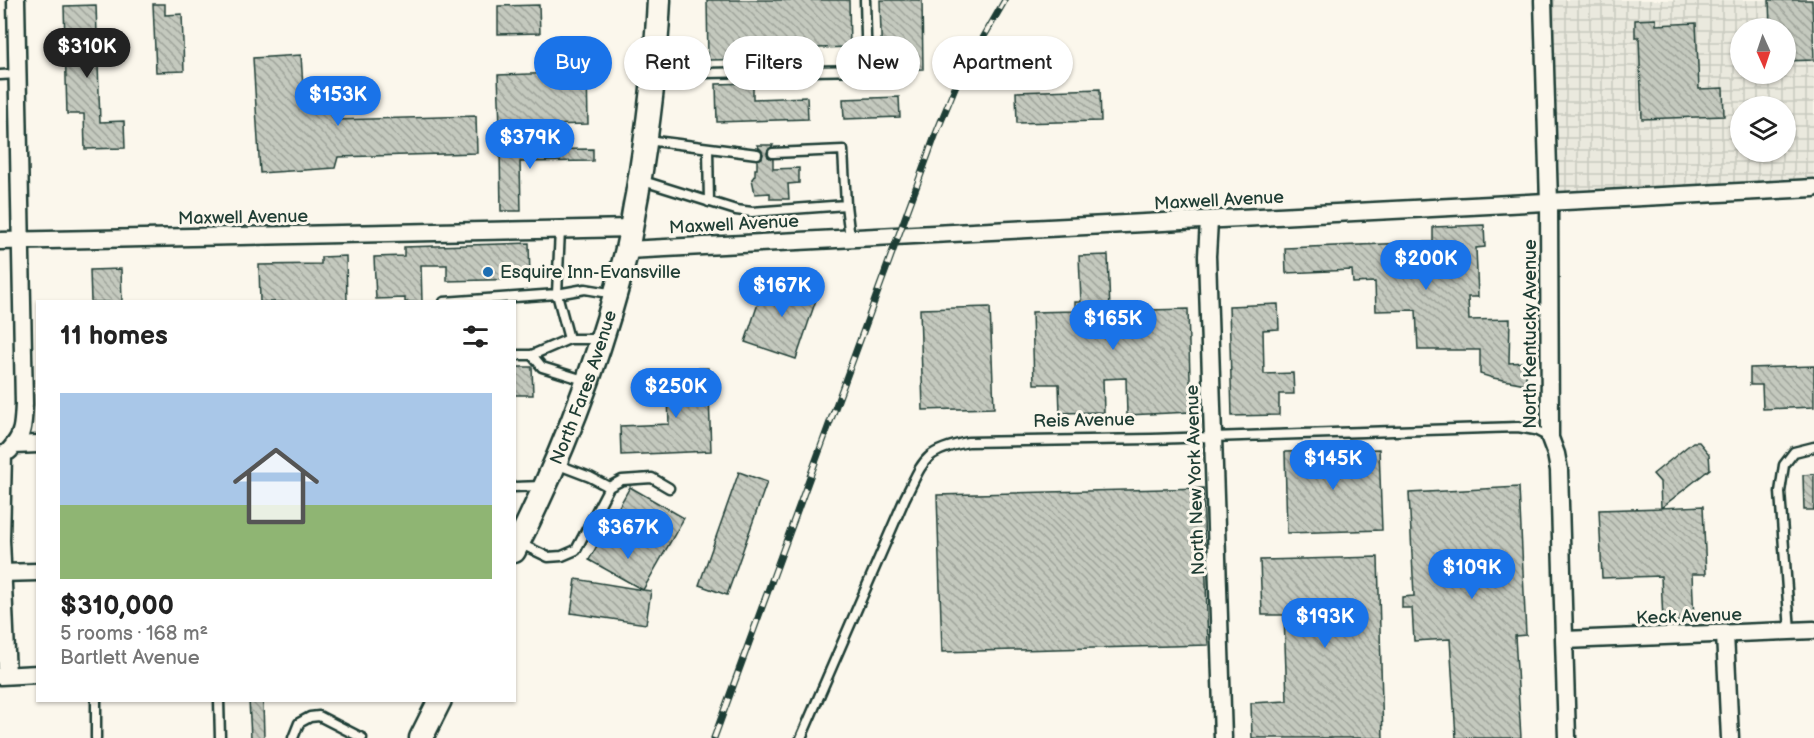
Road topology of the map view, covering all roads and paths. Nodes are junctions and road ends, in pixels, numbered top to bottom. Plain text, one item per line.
1 (16, 0) edge
2 (659, 0) edge
3 (865, 0) edge
4 (1543, 0) edge
5 (656, 36) edge
6 (711, 73) edge
7 (8, 75) edge
8 (651, 90) edge
9 (645, 140) junction
10 (708, 149) junction
11 (773, 153) dead end
12 (757, 154) dead end
13 (639, 180) junction
14 (1814, 188) edge
15 (709, 202) junction
16 (1549, 203) junction
17 (846, 205) junction
18 (1209, 221) junction
19 (560, 230) junction
20 (850, 238) junction
21 (629, 239) junction
22 (0, 241) edge
23 (20, 241) junction
24 (557, 294) junction
25 (616, 294) junction
26 (472, 300) edge
27 (569, 339) junction
28 (601, 339) junction
29 (516, 355) edge
30 (532, 355) junction
31 (588, 381) junction
32 (1213, 436) junction
33 (1550, 438) junction
34 (36, 444) edge
35 (1814, 447) edge
36 (6, 451) edge
37 (556, 464) junction
38 (546, 486) junction
39 (516, 487) edge
40 (609, 487) junction
41 (669, 488) dead end
42 (517, 547) edge
43 (36, 572) edge
44 (1, 573) edge
45 (1814, 630) edge
46 (1790, 631) junction
47 (1725, 634) junction
48 (1565, 640) junction
49 (36, 674) edge
50 (4, 676) edge
51 (96, 702) edge
52 (219, 702) edge
53 (439, 702) edge
54 (96, 738) edge
55 (220, 738) edge
56 (293, 738) edge
57 (363, 738) edge
58 (421, 738) edge
59 (801, 738) edge
60 (1222, 738) edge
61 (1567, 738) edge
62 (1730, 738) edge

1 - 7 street
2 - 5 street, North Fares Avenue
3 - 6 lane
4 - 16 street, North Kentucky Avenue
7 - 23 street
8 - 9 street, North Fares Avenue
9 - 10 lane
9 - 13 street, North Fares Avenue
10 - 12 lane
10 - 15 lane
11 - 17 lane
13 - 15 lane
13 - 21 street, North Fares Avenue
14 - 16 street, Maxwell Avenue
15 - 17 lane
16 - 18 street, Maxwell Avenue
16 - 33 street, North Kentucky Avenue
17 - 20 lane
18 - 20 street, Maxwell Avenue
18 - 32 street, North New York Avenue
19 - 21 street, Maxwell Avenue
19 - 23 street, Maxwell Avenue
19 - 24 lane
20 - 21 street, Maxwell Avenue
21 - 25 street, North Fares Avenue
22 - 23 street, Maxwell Avenue
23 - 36 street
24 - 25 lane
24 - 26 lane
24 - 27 lane
25 - 28 street, North Fares Avenue
27 - 28 lane
27 - 30 lane
28 - 31 street, North Fares Avenue
29 - 30 lane
30 - 31 lane
31 - 37 street, North Fares Avenue
32 - 33 lane, Reis Avenue
32 - 59 lane, Reis Avenue
32 - 60 street, North New York Avenue
33 - 48 street, North Kentucky Avenue
34 - 36 street
35 - 46 lane
36 - 44 street
37 - 38 street, North Fares Avenue
37 - 40 lane
38 - 39 lane
38 - 42 street, North Fares Avenue
40 - 41 lane
40 - 42 lane
43 - 44 street
44 - 50 street
45 - 46 street, Keck Avenue
46 - 47 street, Keck Avenue
47 - 48 street, Keck Avenue
47 - 62 street
48 - 61 street, North Kentucky Avenue
49 - 50 street
51 - 54 lane
52 - 55 lane
53 - 58 street
56 - 57 lane

